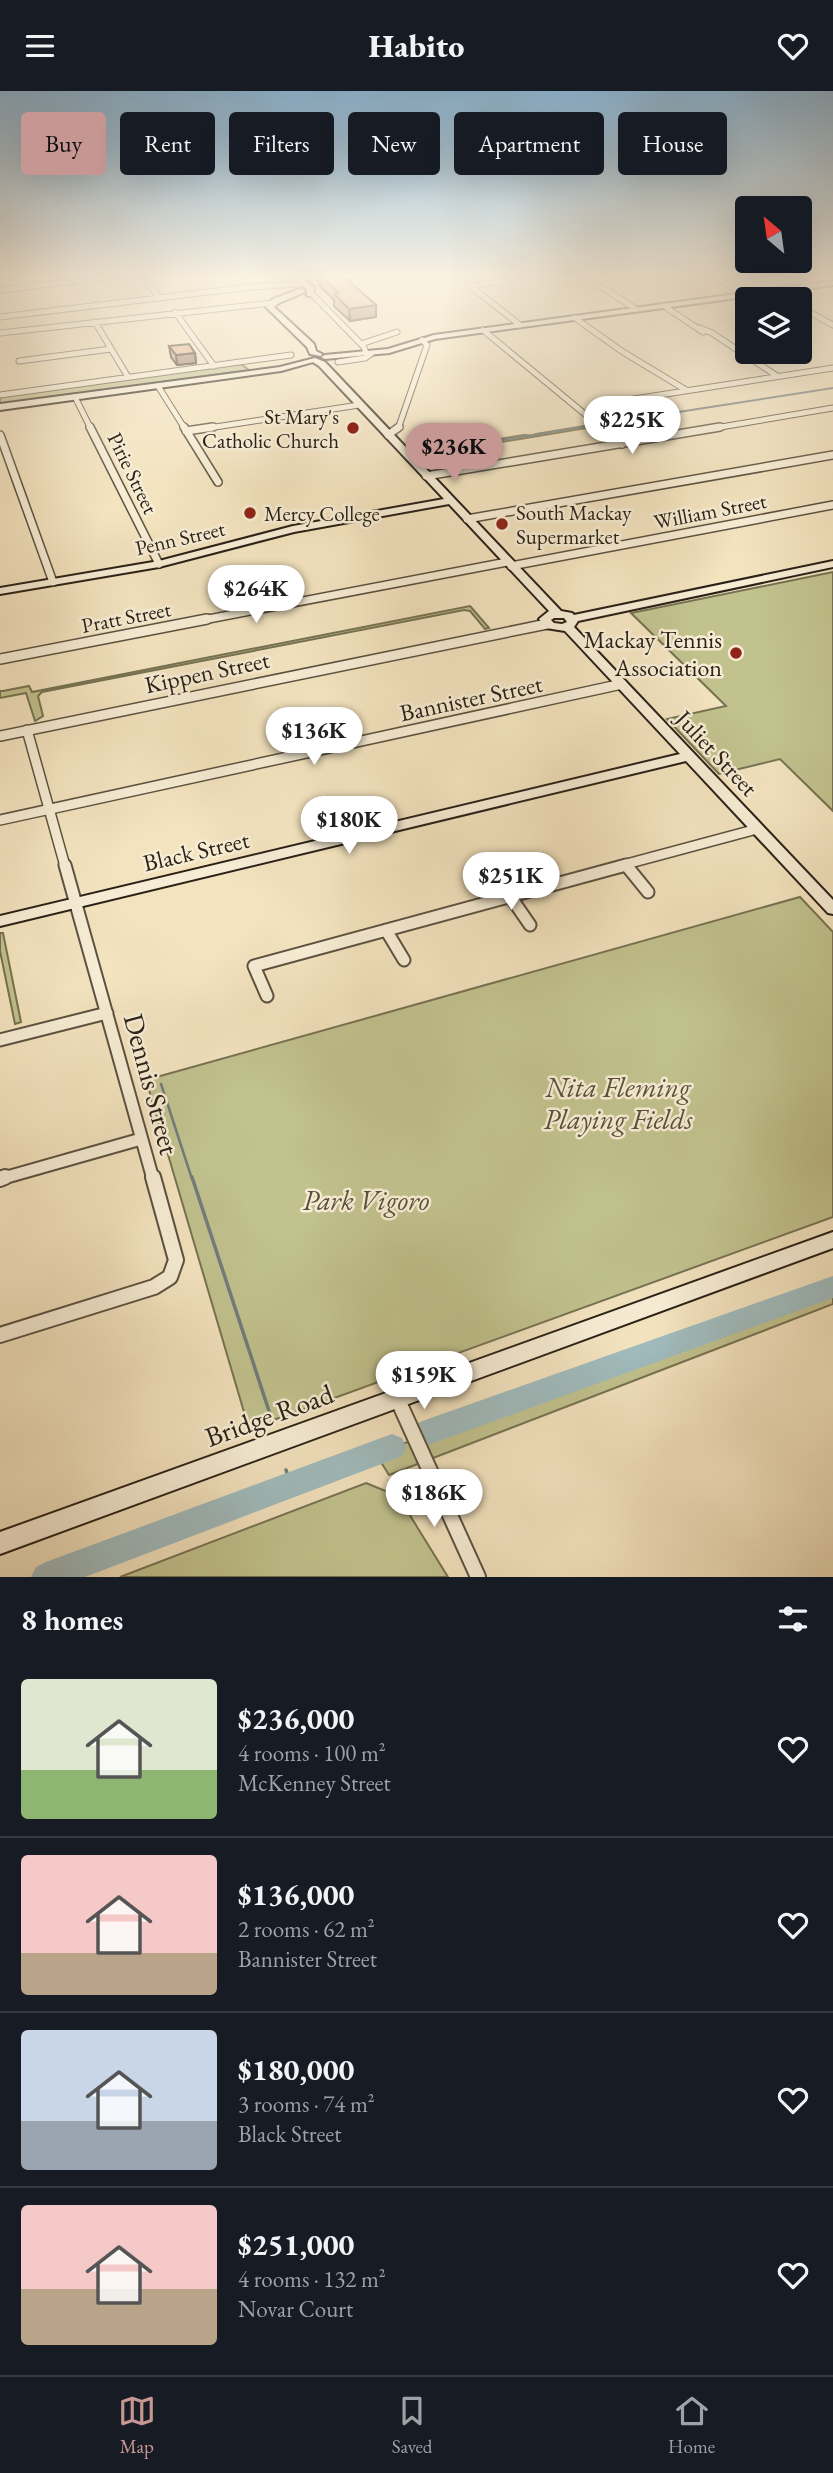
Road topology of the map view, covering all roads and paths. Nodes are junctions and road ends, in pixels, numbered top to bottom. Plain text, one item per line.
1 (109, 346) edge
2 (200, 346) edge
3 (307, 346) edge
4 (360, 346) edge
5 (370, 346) edge
6 (404, 346) edge
7 (416, 346) edge
8 (426, 346) edge
9 (503, 346) edge
10 (616, 346) edge
11 (729, 346) edge
12 (111, 349) junction
13 (363, 350) junction
14 (424, 350) junction
15 (291, 355) dead end
16 (316, 357) junction
17 (19, 361) dead end
18 (338, 362) dead end
19 (215, 366) junction
20 (833, 368) edge
21 (777, 376) junction
22 (128, 377) junction
23 (158, 386) junction
24 (687, 390) junction
25 (0, 395) edge
26 (75, 397) junction
27 (634, 399) dead end
28 (359, 405) junction
29 (0, 407) edge
30 (833, 408) edge
31 (186, 431) junction
32 (385, 432) junction
33 (0, 435) edge
34 (622, 444) junction
35 (833, 454) edge
36 (426, 476) junction
37 (218, 482) dead end
38 (450, 501) junction
39 (833, 505) edge
40 (467, 519) junction
41 (159, 564) junction
42 (509, 564) junction
43 (833, 564) edge
44 (53, 582) junction
45 (0, 591) edge
46 (557, 613) junction
47 (570, 623) junction
48 (547, 624) junction
49 (0, 659) edge
50 (622, 684) junction
51 (27, 730) junction
52 (0, 736) edge
53 (689, 756) junction
54 (49, 809) junction
55 (0, 820) edge
56 (757, 828) junction
57 (626, 865) junction
58 (648, 892) dead end
59 (510, 896) junction
60 (77, 902) junction
61 (833, 909) edge
62 (0, 921) edge
63 (530, 925) dead end
64 (386, 930) junction
65 (404, 960) dead end
66 (267, 996) dead end
67 (107, 1013) junction
68 (0, 1040) edge
69 (141, 1139) junction
70 (0, 1179) edge
71 (833, 1240) edge
72 (0, 1335) edge
73 (397, 1398) junction
74 (0, 1543) edge
75 (478, 1577) edge

1 - 12 street
2 - 19 street
3 - 16 street
4 - 13 street
5 - 13 street
6 - 13 street
7 - 14 street
8 - 14 street
9 - 34 street
10 - 24 street
11 - 21 street
12 - 17 street
12 - 22 street
13 - 16 street
13 - 18 street
14 - 32 street
15 - 19 street
16 - 23 street
16 - 28 street
19 - 22 street
20 - 21 street
21 - 24 street
22 - 25 street
23 - 26 street
23 - 31 street
24 - 27 street
26 - 29 street
26 - 41 street, Pirie Street
28 - 31 street
28 - 32 street
30 - 34 street
31 - 37 street
32 - 36 street
33 - 44 street
34 - 36 street
35 - 40 street
36 - 38 street
38 - 40 street
38 - 41 street, Penn Street
39 - 42 street, William Street
40 - 42 street
41 - 44 street, Penn Street
42 - 46 street
42 - 49 street, Pratt Street
43 - 47 street
44 - 45 street, Penn Street
46 - 47 street
46 - 48 street
47 - 48 street
47 - 50 street, Juliet Street
48 - 51 street, Kippen Street
50 - 53 street, Juliet Street
50 - 54 street, Bannister Street
51 - 52 street, Kippen Street
51 - 54 street, Dennis Street
53 - 56 street, Juliet Street
53 - 60 street, Black Street
54 - 55 street, Bannister Street
54 - 60 street, Dennis Street
56 - 57 street
56 - 61 street, Juliet Street
57 - 58 street
57 - 59 street
59 - 63 street
59 - 64 street
60 - 62 street, Black Street
60 - 67 street, Dennis Street
64 - 65 street
64 - 66 street
67 - 68 street
67 - 69 street, Dennis Street
69 - 70 street
69 - 72 street, Dennis Street
71 - 73 street, Bridge Road
73 - 74 street, Bridge Road
73 - 75 street

